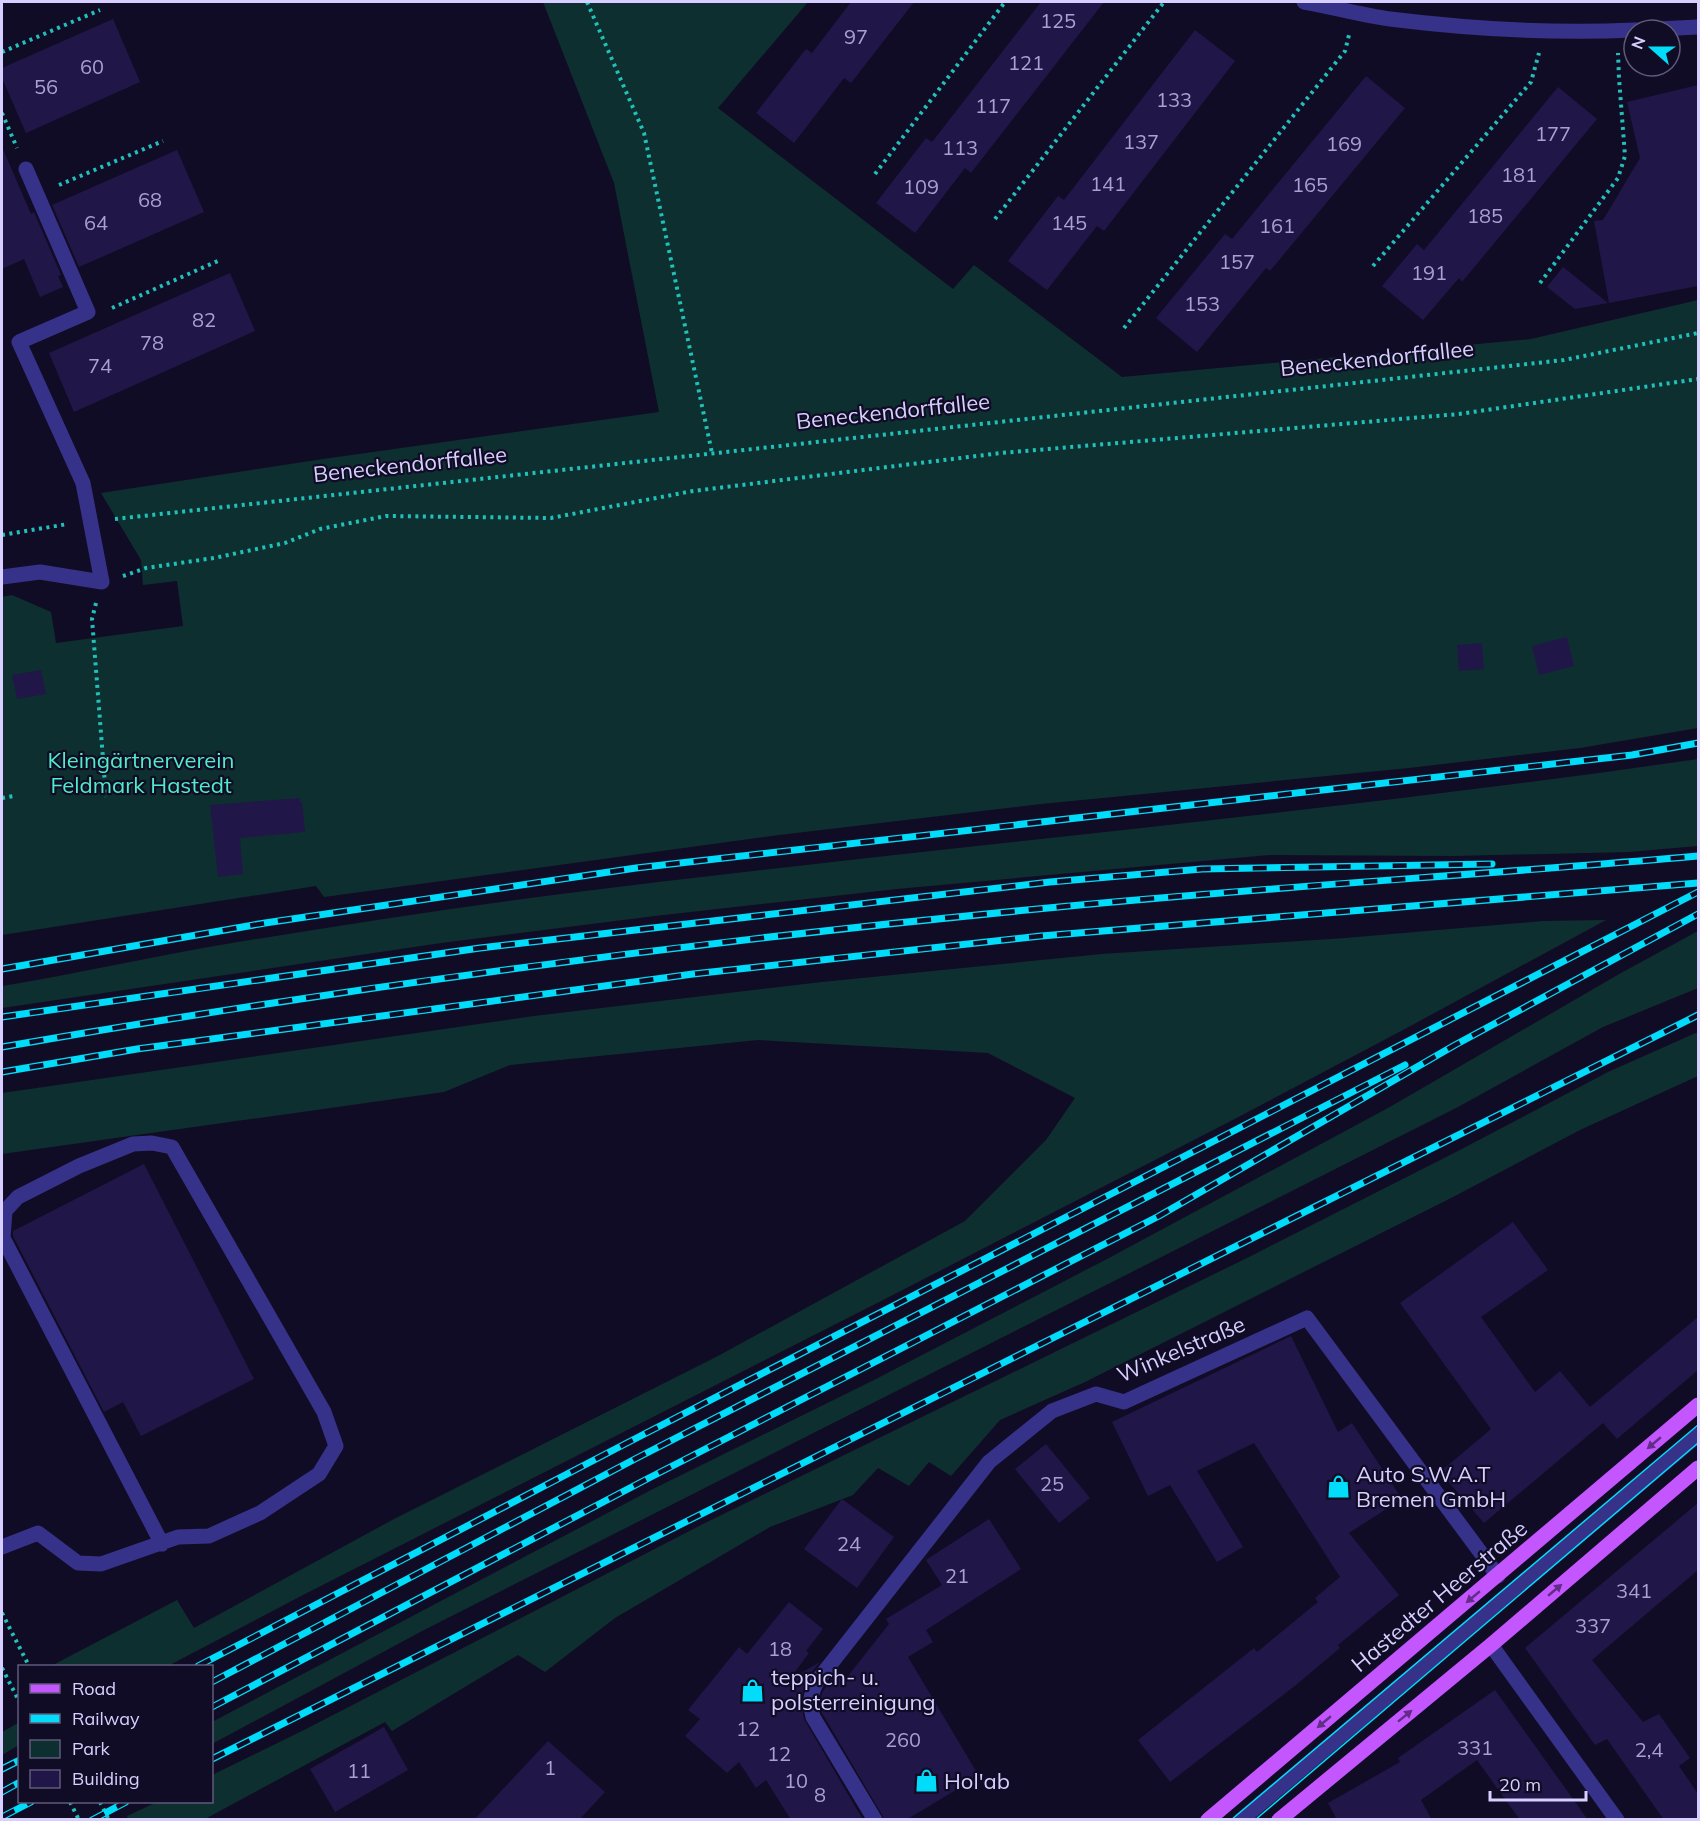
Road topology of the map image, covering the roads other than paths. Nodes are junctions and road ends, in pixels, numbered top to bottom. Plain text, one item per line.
1 (1304, 2) edge
2 (1698, 27) edge
3 (1682, 28) edge
4 (1622, 31) edge
5 (26, 169) dead end
6 (2, 577) edge
7 (1698, 1405) edge
8 (1698, 1435) edge
9 (1698, 1468) edge
10 (162, 1544) junction
11 (2, 1547) edge
12 (1498, 1576) junction
13 (1491, 1645) junction
14 (875, 1820) edge
15 (1208, 1820) edge
16 (1241, 1820) edge
17 (1279, 1820) edge
18 (1617, 1820) edge

1 - 4 street
2 - 3 street
5 - 6 street
7 -> 12 main road, Hastedter Heerstraße
8 - 16 street
13 -> 9 main road
10 - 10 street
10 - 11 street
12 - 14 street, Winkelstraße
12 -> 15 main road, Hastedter Heerstraße
17 -> 13 main road
13 - 18 street

